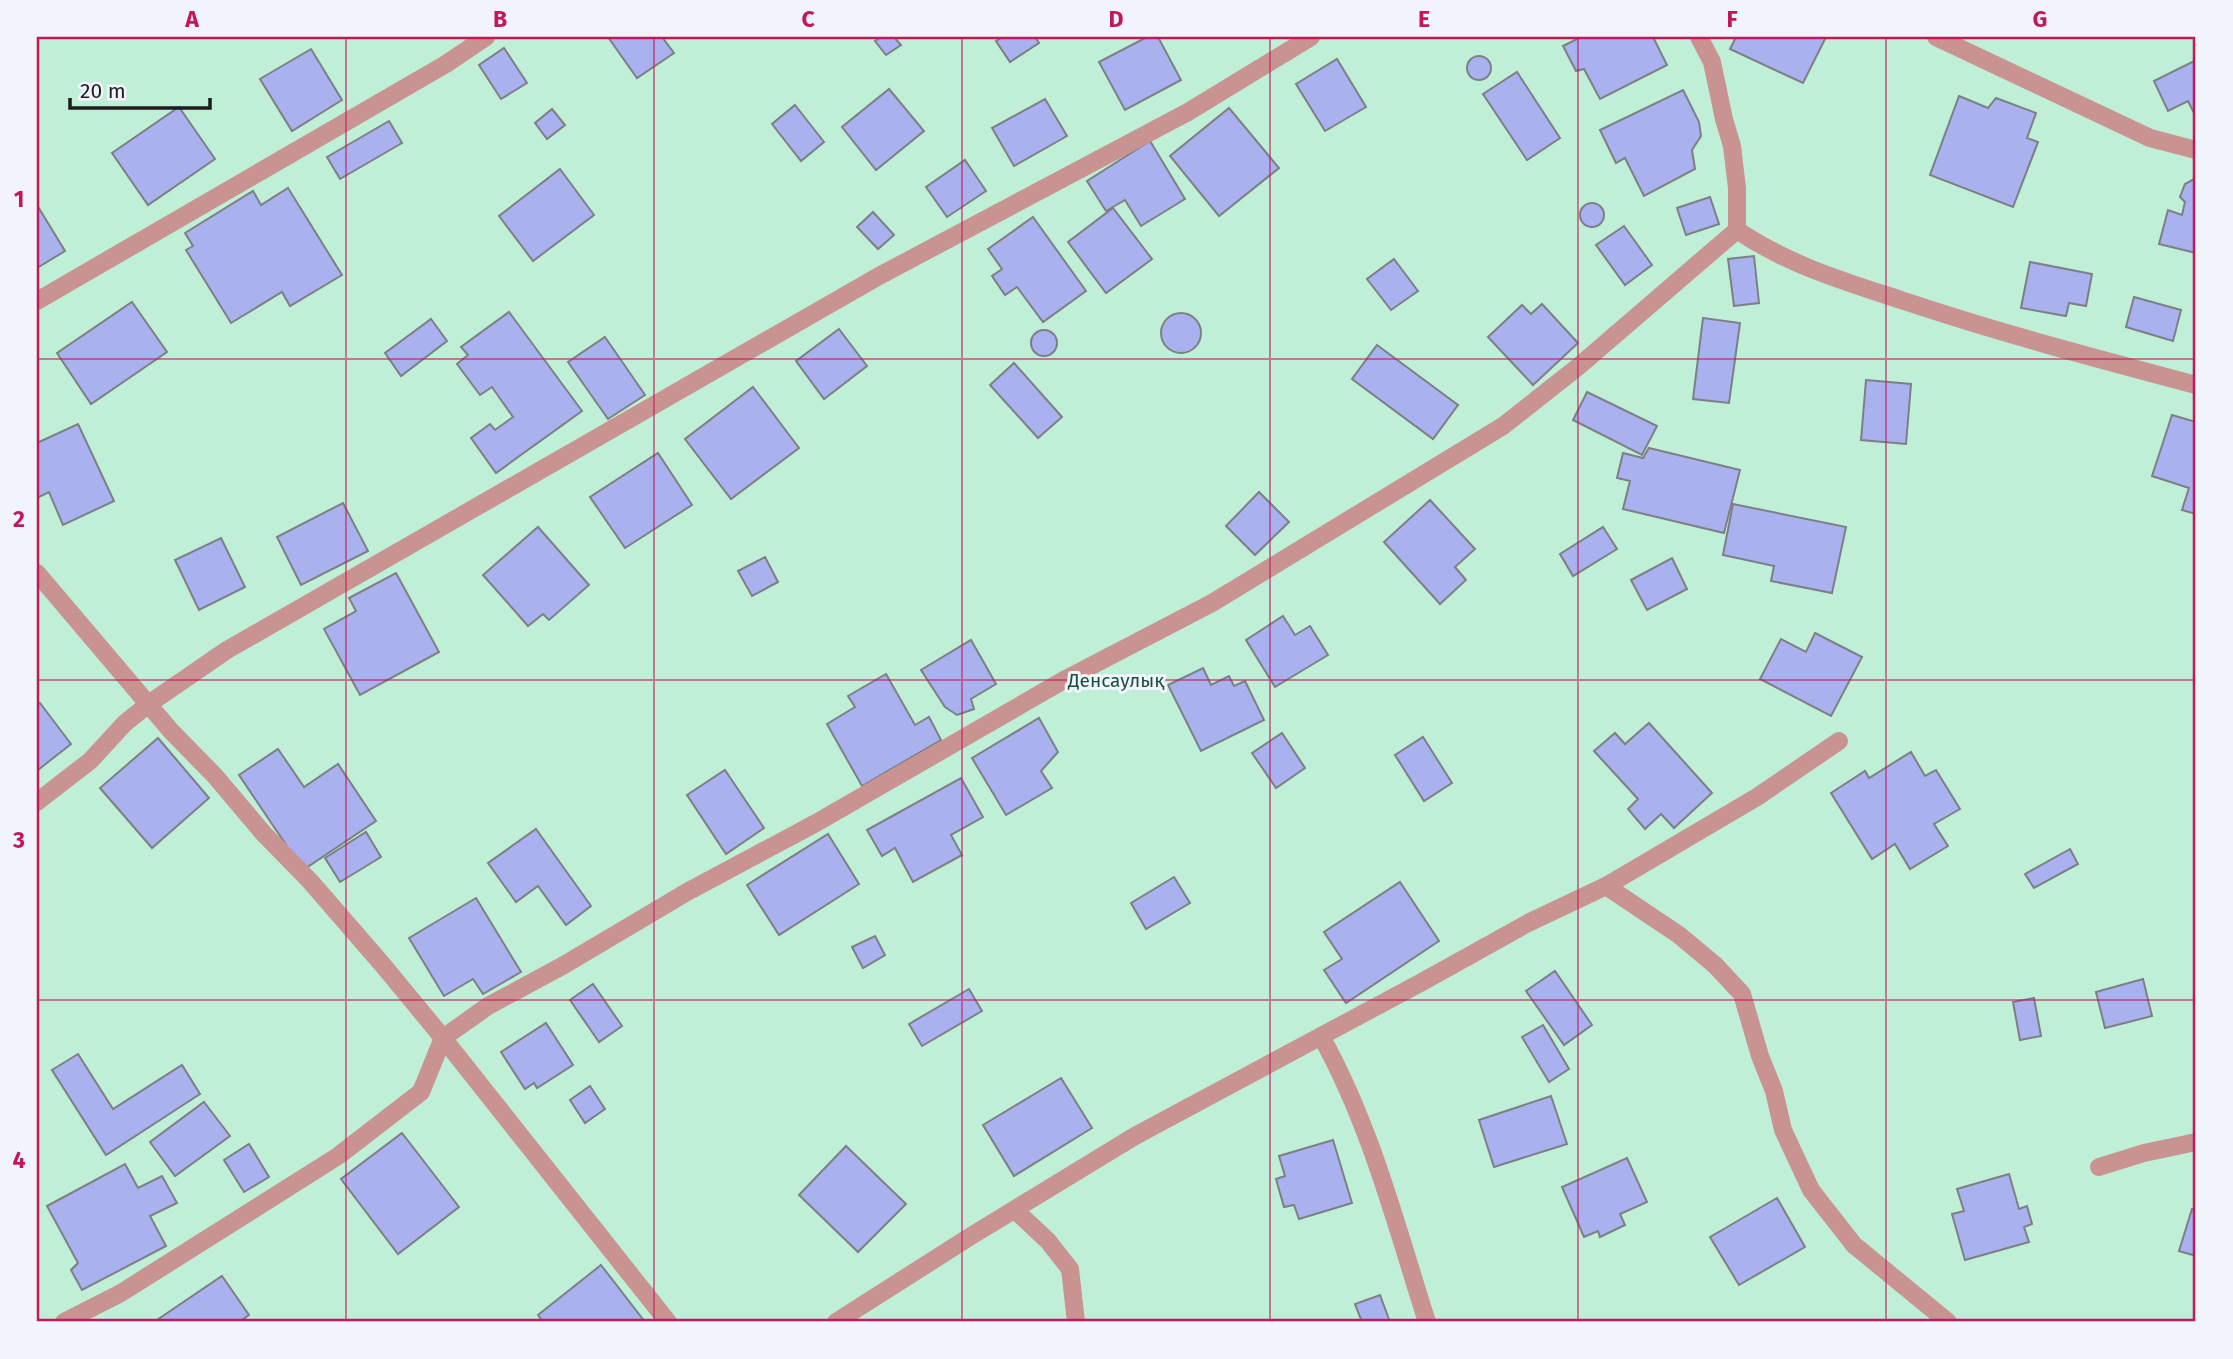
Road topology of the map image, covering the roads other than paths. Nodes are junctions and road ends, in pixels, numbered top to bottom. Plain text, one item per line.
1 (486, 37) edge
2 (1311, 37) edge
3 (1699, 37) edge
4 (1936, 37) edge
5 (2196, 150) edge
6 (1737, 230) junction
7 (37, 301) edge
8 (2196, 385) edge
9 (37, 573) edge
10 (150, 703) junction
11 (1839, 741) dead end
12 (37, 803) edge
13 (1606, 886) junction
14 (1321, 1036) junction
15 (443, 1038) junction
16 (2196, 1142) edge
17 (2099, 1167) dead end
18 (1015, 1210) junction
19 (64, 1322) edge
20 (668, 1322) edge
21 (836, 1322) edge
22 (1076, 1322) edge
23 (1427, 1322) edge
24 (1948, 1322) edge

1 - 7 street
2 - 10 street
3 - 6 street
4 - 5 street
6 - 8 street
6 - 15 street
9 - 10 street
10 - 12 street
10 - 15 street
11 - 13 street
13 - 14 street
13 - 24 street
14 - 18 street
14 - 23 street
15 - 19 street
15 - 20 street
16 - 17 street
18 - 21 street
18 - 22 street

